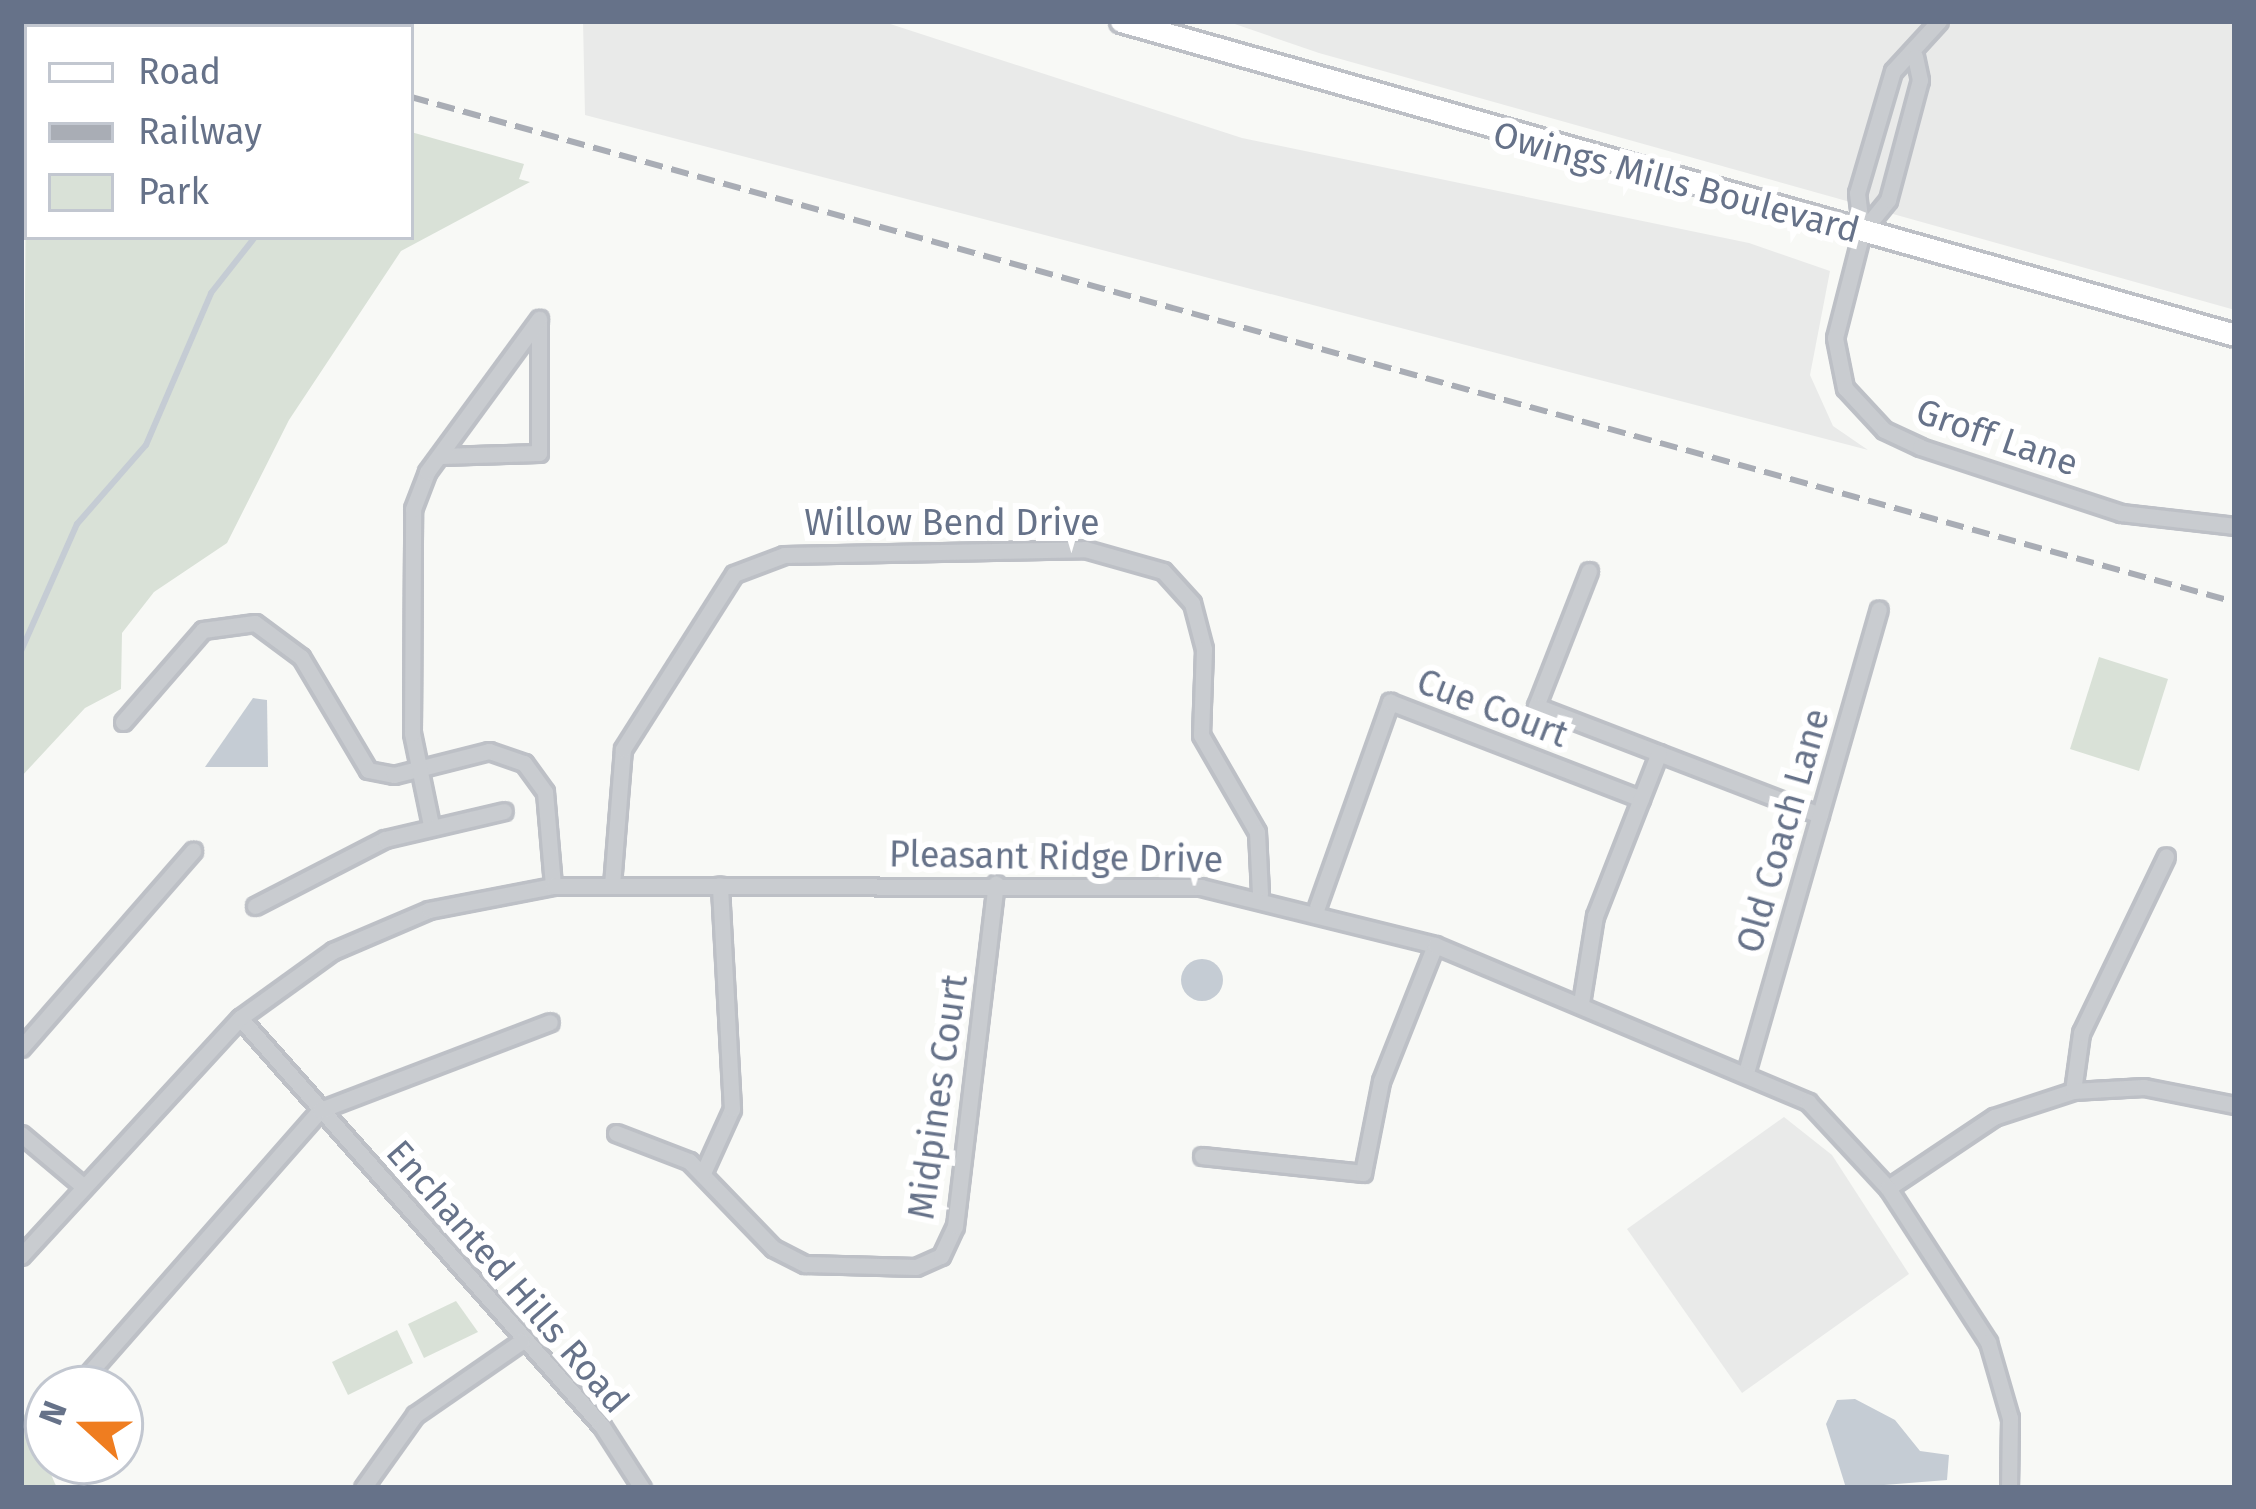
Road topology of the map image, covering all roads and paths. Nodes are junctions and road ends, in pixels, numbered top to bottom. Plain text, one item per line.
1 (1120, 21) edge
2 (1939, 21) edge
3 (1915, 57) junction
4 (1880, 112) junction
5 (1909, 121) junction
6 (1862, 232) junction
7 (2235, 335) edge
8 (440, 456) junction
9 (2235, 526) edge
10 (1588, 571) dead end
11 (1879, 610) dead end
12 (123, 722) dead end
13 (1659, 754) junction
14 (415, 771) junction
15 (1641, 799) junction
16 (503, 811) dead end
17 (1820, 815) junction
18 (430, 825) junction
19 (193, 851) dead end
20 (2166, 856) dead end
21 (996, 883) junction
22 (612, 885) junction
23 (720, 885) junction
24 (553, 886) junction
25 (1260, 894) junction
26 (255, 906) dead end
27 (1317, 907) junction
28 (1436, 945) junction
29 (1581, 1003) junction
30 (240, 1018) junction
31 (550, 1022) dead end
32 (21, 1048) edge
33 (1748, 1069) junction
34 (2073, 1090) junction
35 (2235, 1105) edge
36 (320, 1110) junction
37 (616, 1133) dead end
38 (21, 1134) edge
39 (1202, 1156) dead end
40 (703, 1173) junction
41 (84, 1187) junction
42 (1888, 1188) junction
43 (21, 1256) edge
44 (522, 1341) junction
45 (96, 1365) edge
46 (363, 1488) edge
47 (642, 1488) edge
48 (2009, 1488) edge

1 - 6 main road, Owings Mills Boulevard
2 - 3 street
3 - 4 street
3 - 5 street
4 - 5 street
4 - 6 street
5 - 6 street
6 - 7 main road, Owings Mills Boulevard
6 - 9 street, Groff Lane
8 - 8 street
8 - 14 street
10 - 13 street
11 - 17 street, Old Coach Lane
12 - 14 street
13 - 15 street
13 - 17 street
14 - 18 street
14 - 24 street
15 - 27 street, Cue Court
15 - 29 street
16 - 18 street
17 - 33 street, Old Coach Lane
18 - 26 street
19 - 32 street
20 - 34 street
21 - 23 street, Pleasant Ridge Drive
21 - 25 street, Pleasant Ridge Drive
21 - 40 street, Midpines Court
22 - 23 street, Pleasant Ridge Drive
22 - 24 street, Pleasant Ridge Drive
22 - 25 street, Willow Bend Drive
23 - 40 street
24 - 30 street, Pleasant Ridge Drive
25 - 27 street, Pleasant Ridge Drive
27 - 28 street, Pleasant Ridge Drive
28 - 29 street, Pleasant Ridge Drive
28 - 39 street
29 - 33 street, Pleasant Ridge Drive
30 - 36 street, Enchanted Hills Road
30 - 41 street, Pleasant Ridge Drive
31 - 36 street
33 - 42 street, Pleasant Ridge Drive
34 - 35 street
34 - 42 street
36 - 44 street, Enchanted Hills Road
36 - 45 street
37 - 40 street, Midpines Court
38 - 41 street
41 - 43 street, Pleasant Ridge Drive
42 - 48 street, Pleasant Ridge Drive
44 - 46 street
44 - 47 street, Enchanted Hills Road

